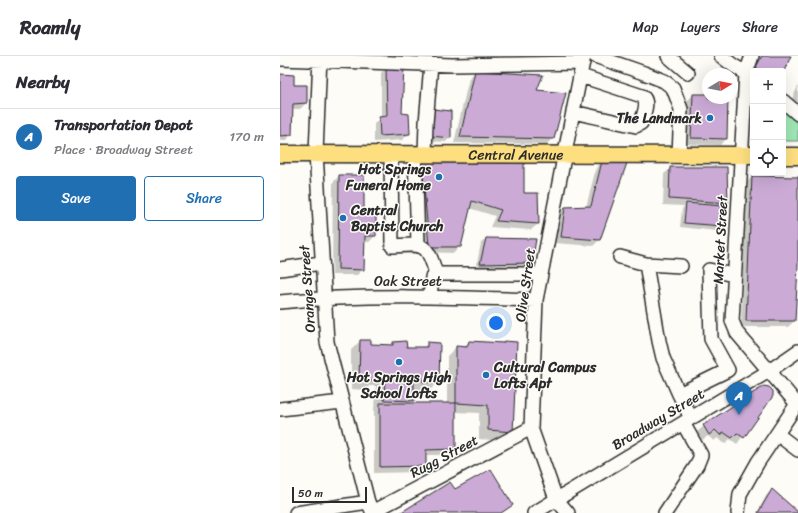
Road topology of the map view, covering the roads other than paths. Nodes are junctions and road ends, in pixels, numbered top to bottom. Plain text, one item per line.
1 (595, 56) edge
2 (668, 56) edge
3 (721, 56) edge
4 (752, 56) edge
5 (320, 58) edge
6 (280, 59) edge
7 (452, 60) edge
8 (431, 64) junction
9 (583, 65) edge
10 (688, 73) dead end
11 (749, 75) edge
12 (786, 104) edge
13 (573, 112) junction
14 (798, 114) edge
15 (316, 153) junction
16 (280, 154) edge
17 (392, 154) junction
18 (420, 154) junction
19 (566, 154) junction
20 (680, 155) junction
21 (747, 155) edge
22 (786, 156) edge
23 (798, 156) edge
24 (418, 244) junction
25 (620, 257) dead end
26 (321, 263) junction
27 (646, 264) junction
28 (681, 266) dead end
29 (280, 269) edge
30 (436, 274) junction
31 (541, 274) junction
32 (734, 275) junction
33 (430, 297) junction
34 (323, 298) junction
35 (536, 300) junction
36 (280, 302) edge
37 (798, 351) edge
38 (769, 371) junction
39 (679, 394) junction
40 (342, 402) junction
41 (798, 404) edge
42 (280, 409) edge
43 (687, 420) junction
44 (531, 428) junction
45 (777, 434) junction
46 (798, 450) edge
47 (556, 499) junction
48 (371, 509) edge
49 (296, 513) edge
50 (534, 513) edge
51 (568, 513) edge
52 (666, 513) edge
53 (738, 513) edge

1 - 20 street
2 - 10 street
3 - 11 street
4 - 11 street, Market Street
5 - 6 street
5 - 8 street
5 - 15 street, Orange Street
7 - 8 street
7 - 9 street
8 - 18 street
9 - 13 street, Olive Street
9 - 13 street
11 - 21 street, Market Street
12 - 14 street
13 - 19 street, Olive Street
15 - 16 main road, Central Avenue
15 - 17 main road, Central Avenue
15 - 26 street, Orange Street
17 - 18 main road, Central Avenue
17 - 24 street
18 - 19 main road, Central Avenue
18 - 24 street
19 - 20 main road, Central Avenue
19 - 31 street, Olive Street
20 - 21 main road, Central Avenue
21 - 32 street, Market Street
22 - 23 main road
24 - 30 street
25 - 27 street
26 - 29 street
26 - 34 street, Orange Street
27 - 28 street
27 - 39 street
30 - 31 street
30 - 33 street
31 - 35 street, Olive Street
32 - 38 street, Market Street
32 - 39 street
33 - 34 street, Oak Street
33 - 35 street, Oak Street
34 - 36 street, Oak Street
34 - 40 street, Orange Street
35 - 44 street, Olive Street
37 - 38 street, Broadway Street
38 - 41 street, Market Street
38 - 43 street, Broadway Street
39 - 43 street
40 - 42 street
40 - 48 street, Orange Street
41 - 45 street
43 - 47 street, Broadway Street
43 - 52 street
44 - 47 street, Olive Street
44 - 48 street, Rugg Street
45 - 46 street
45 - 53 street
47 - 50 street, Broadway Street
47 - 51 street, Olive Street
48 - 49 street, Rugg Street

